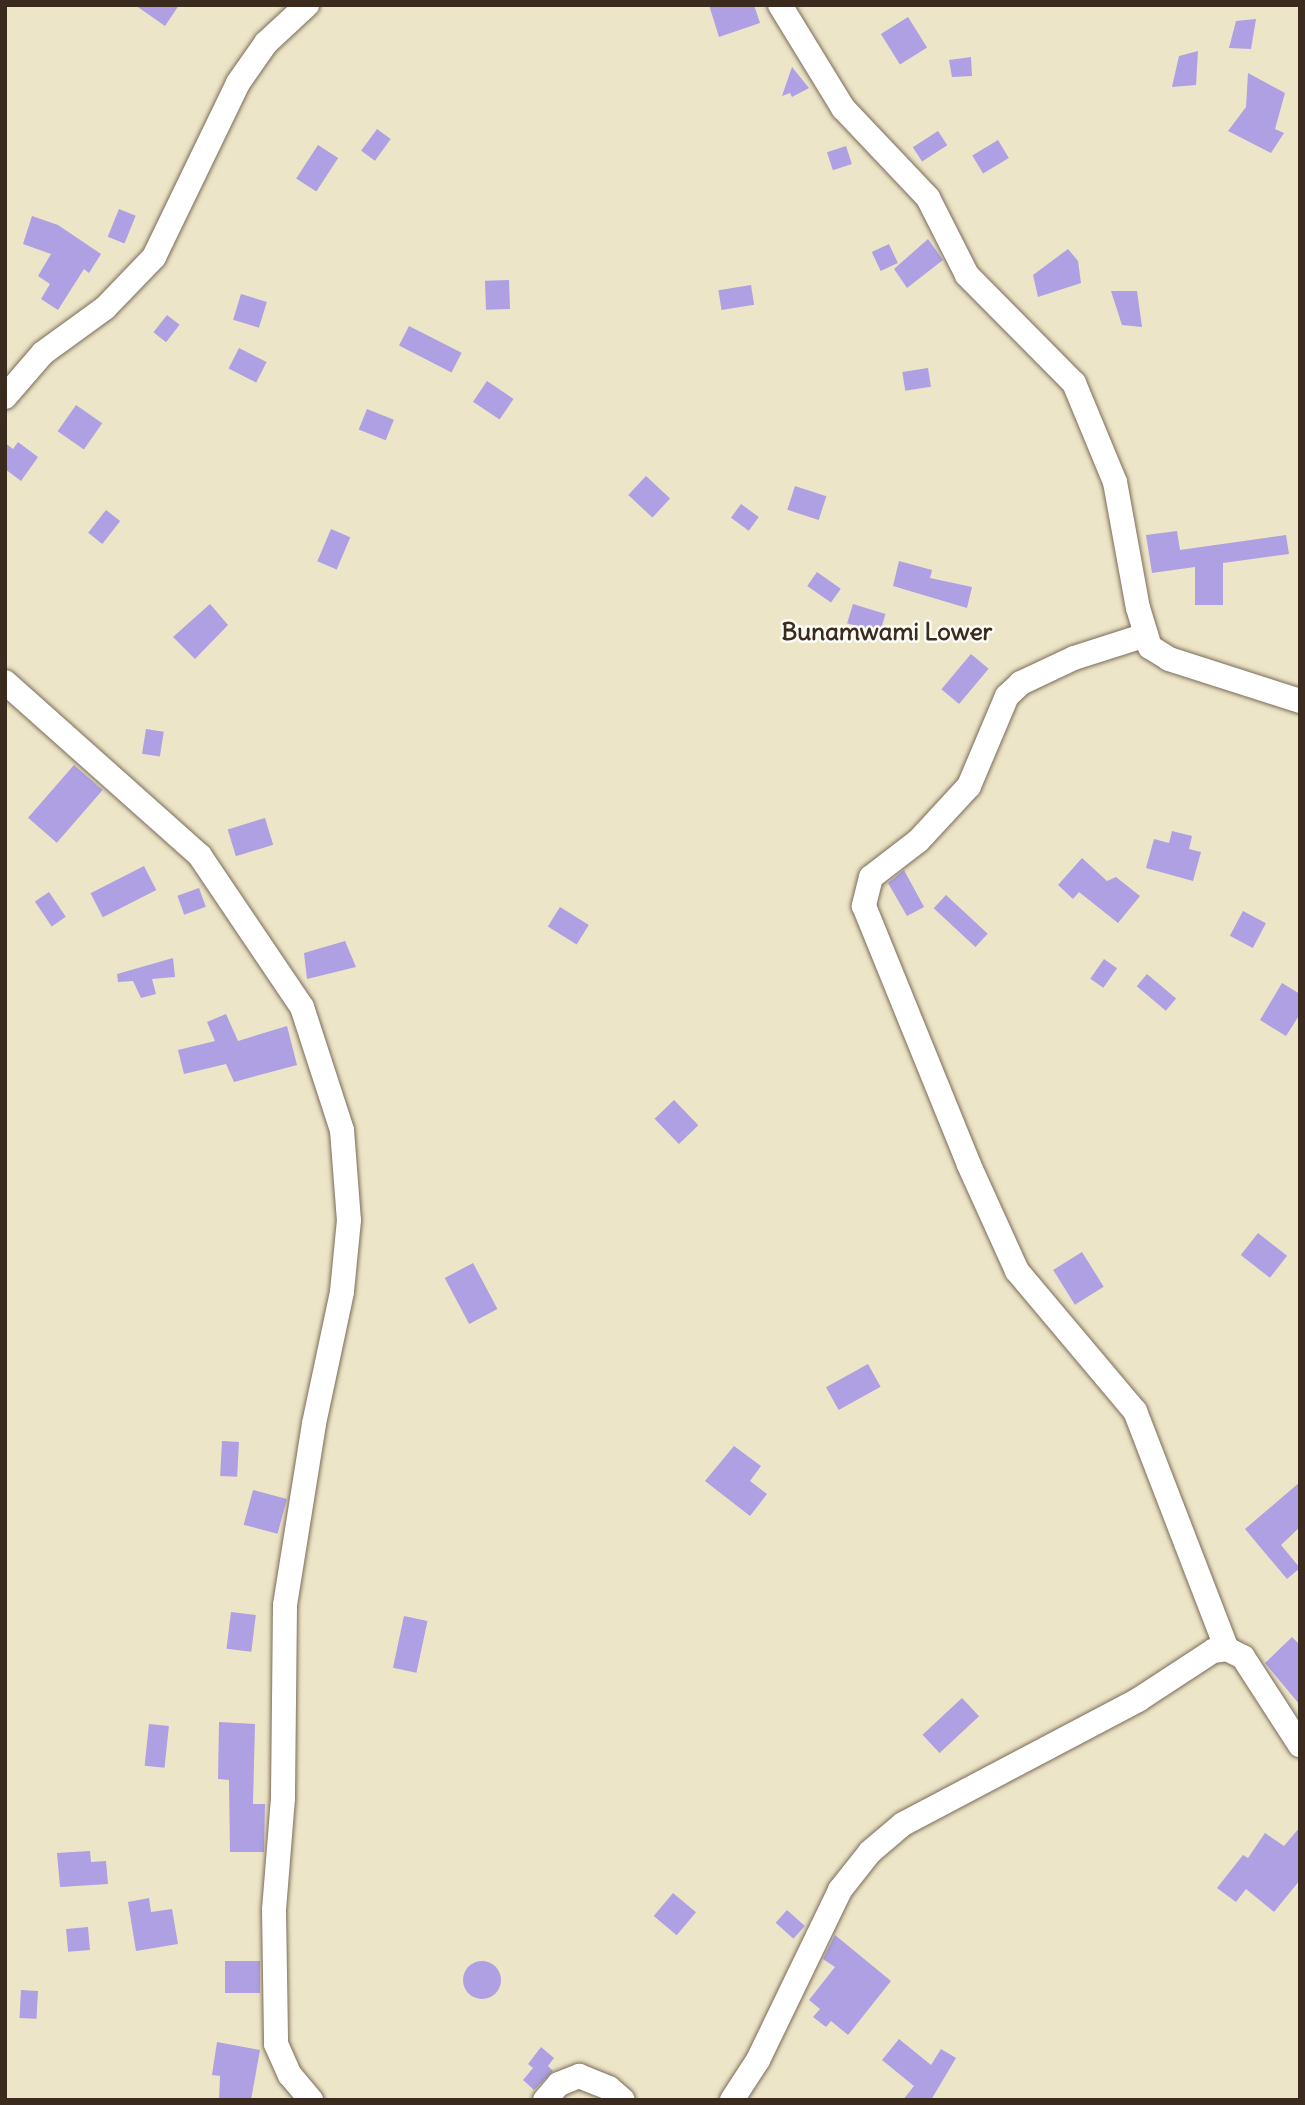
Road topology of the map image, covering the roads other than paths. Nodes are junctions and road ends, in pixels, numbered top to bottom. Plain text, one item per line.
1 (307, 5) edge
2 (780, 5) edge
3 (5, 397) edge
4 (1146, 635) junction
5 (5, 682) edge
6 (1300, 701) edge
7 (1227, 1648) junction
8 (1300, 1745) edge
9 (311, 2100) edge
10 (545, 2100) edge
11 (622, 2100) edge
12 (732, 2100) edge

1 - 3 street
2 - 4 street
4 - 6 street
4 - 7 street
5 - 9 street
7 - 8 street
7 - 12 street
10 - 11 street

